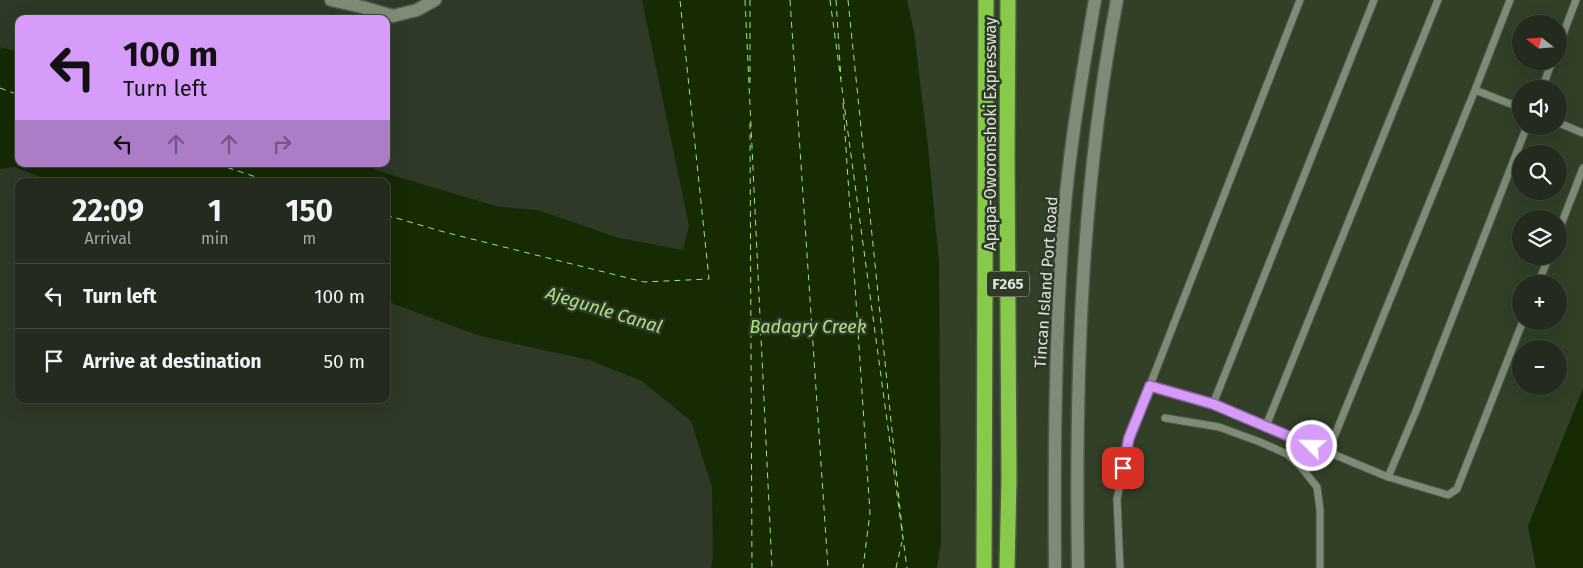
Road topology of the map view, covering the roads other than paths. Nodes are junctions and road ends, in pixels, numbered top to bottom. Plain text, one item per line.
1 (330, 0) edge
2 (436, 0) edge
3 (986, 0) edge
4 (1008, 0) edge
5 (1094, 0) edge
6 (1117, 0) edge
7 (1300, 0) edge
8 (1374, 0) edge
9 (1438, 0) edge
10 (1510, 0) edge
11 (1576, 0) edge
12 (1568, 21) edge
13 (1475, 90) junction
14 (1512, 104) edge
15 (1567, 127) edge
16 (1583, 133) edge
17 (1524, 135) edge
18 (1583, 168) edge
19 (1567, 210) edge
20 (1520, 330) edge
21 (1150, 386) junction
22 (1213, 404) junction
23 (1165, 418) dead end
24 (1266, 426) junction
25 (1328, 452) junction
26 (1388, 478) junction
27 (984, 568) edge
28 (1007, 568) edge
29 (1055, 568) edge
30 (1078, 568) edge
31 (1120, 568) edge
32 (1320, 568) edge

1 - 2 street
3 - 27 highway, Apapa-Oworonshoki Expressway / F265
4 - 28 highway, Apapa-Oworonshoki Expressway / F265
5 - 29 street, Tincan Island Port Road
6 - 30 street
7 - 21 lane
8 - 22 lane
9 - 24 lane
10 - 13 lane
11 - 12 lane
13 - 14 lane
13 - 25 lane
15 - 16 lane
17 - 26 lane
18 - 19 lane
20 - 26 lane
21 - 22 lane
21 - 31 lane
22 - 24 lane
23 - 32 lane
24 - 25 lane
25 - 26 lane

